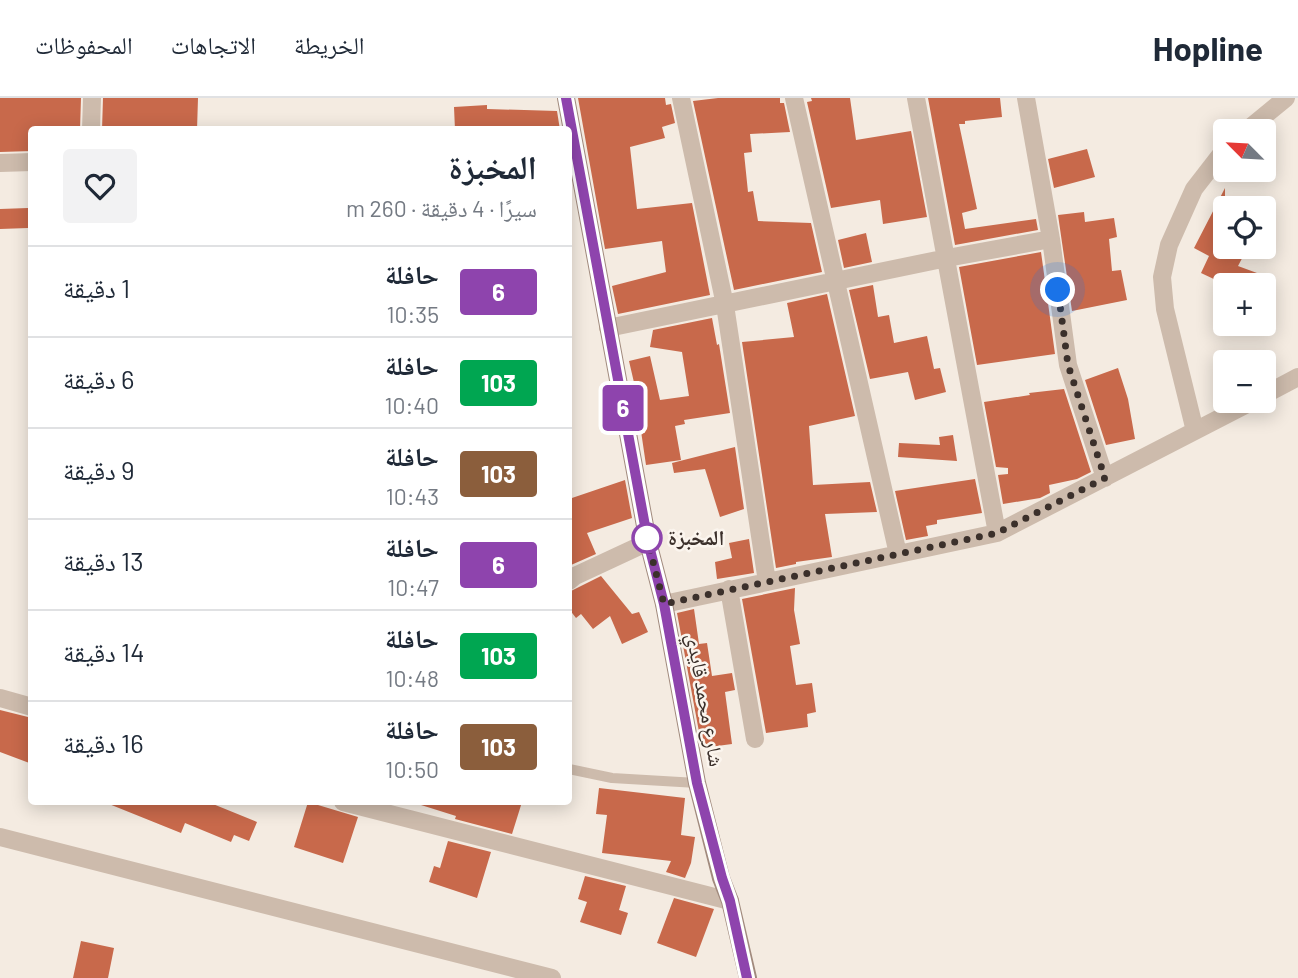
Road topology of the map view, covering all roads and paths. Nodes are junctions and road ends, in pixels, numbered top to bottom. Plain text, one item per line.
1 (92, 98) edge
2 (555, 98) edge
3 (566, 98) edge
4 (681, 98) edge
5 (794, 98) edge
6 (916, 98) edge
7 (1026, 98) edge
8 (1286, 98) edge
9 (1261, 119) edge
10 (91, 126) edge
11 (571, 126) edge
12 (572, 131) edge
13 (28, 162) edge
14 (0, 163) edge
15 (1213, 164) edge
16 (1051, 239) junction
17 (947, 258) junction
18 (834, 281) junction
19 (725, 305) junction
20 (608, 328) junction
21 (1298, 377) edge
22 (1276, 389) edge
23 (1230, 413) edge
24 (1195, 431) junction
25 (1105, 478) junction
26 (997, 533) junction
27 (648, 542) junction
28 (898, 554) junction
29 (572, 578) edge
30 (767, 582) junction
31 (729, 589) junction
32 (664, 604) junction
33 (0, 698) edge
34 (28, 706) edge
35 (755, 739) dead end
36 (572, 770) edge
37 (697, 783) junction
38 (355, 805) edge
39 (0, 837) edge
40 (730, 901) junction
41 (552, 978) edge
42 (747, 978) edge

1 - 10 street
2 - 3 lane
3 - 11 main road, شارع محمد قايدي
4 - 19 street
5 - 18 street
6 - 17 street
7 - 16 street
8 - 9 street
12 - 20 main road, شارع محمد قايدي
13 - 14 street
15 - 24 street
16 - 17 street
16 - 25 street
17 - 18 street
17 - 26 street
18 - 19 street
18 - 28 street
19 - 20 street
19 - 30 street
20 - 27 main road, شارع محمد قايدي
21 - 22 street
23 - 24 street
24 - 25 street
25 - 26 street
26 - 28 street
27 - 29 street
27 - 32 main road, شارع محمد قايدي
28 - 30 street
30 - 31 street
31 - 32 street
31 - 35 street
32 - 37 main road, شارع محمد قايدي
33 - 34 street
36 - 37 lane
37 - 40 main road, شارع محمد قايدي
38 - 40 street
39 - 41 street
40 - 42 main road, شارع محمد قايدي

